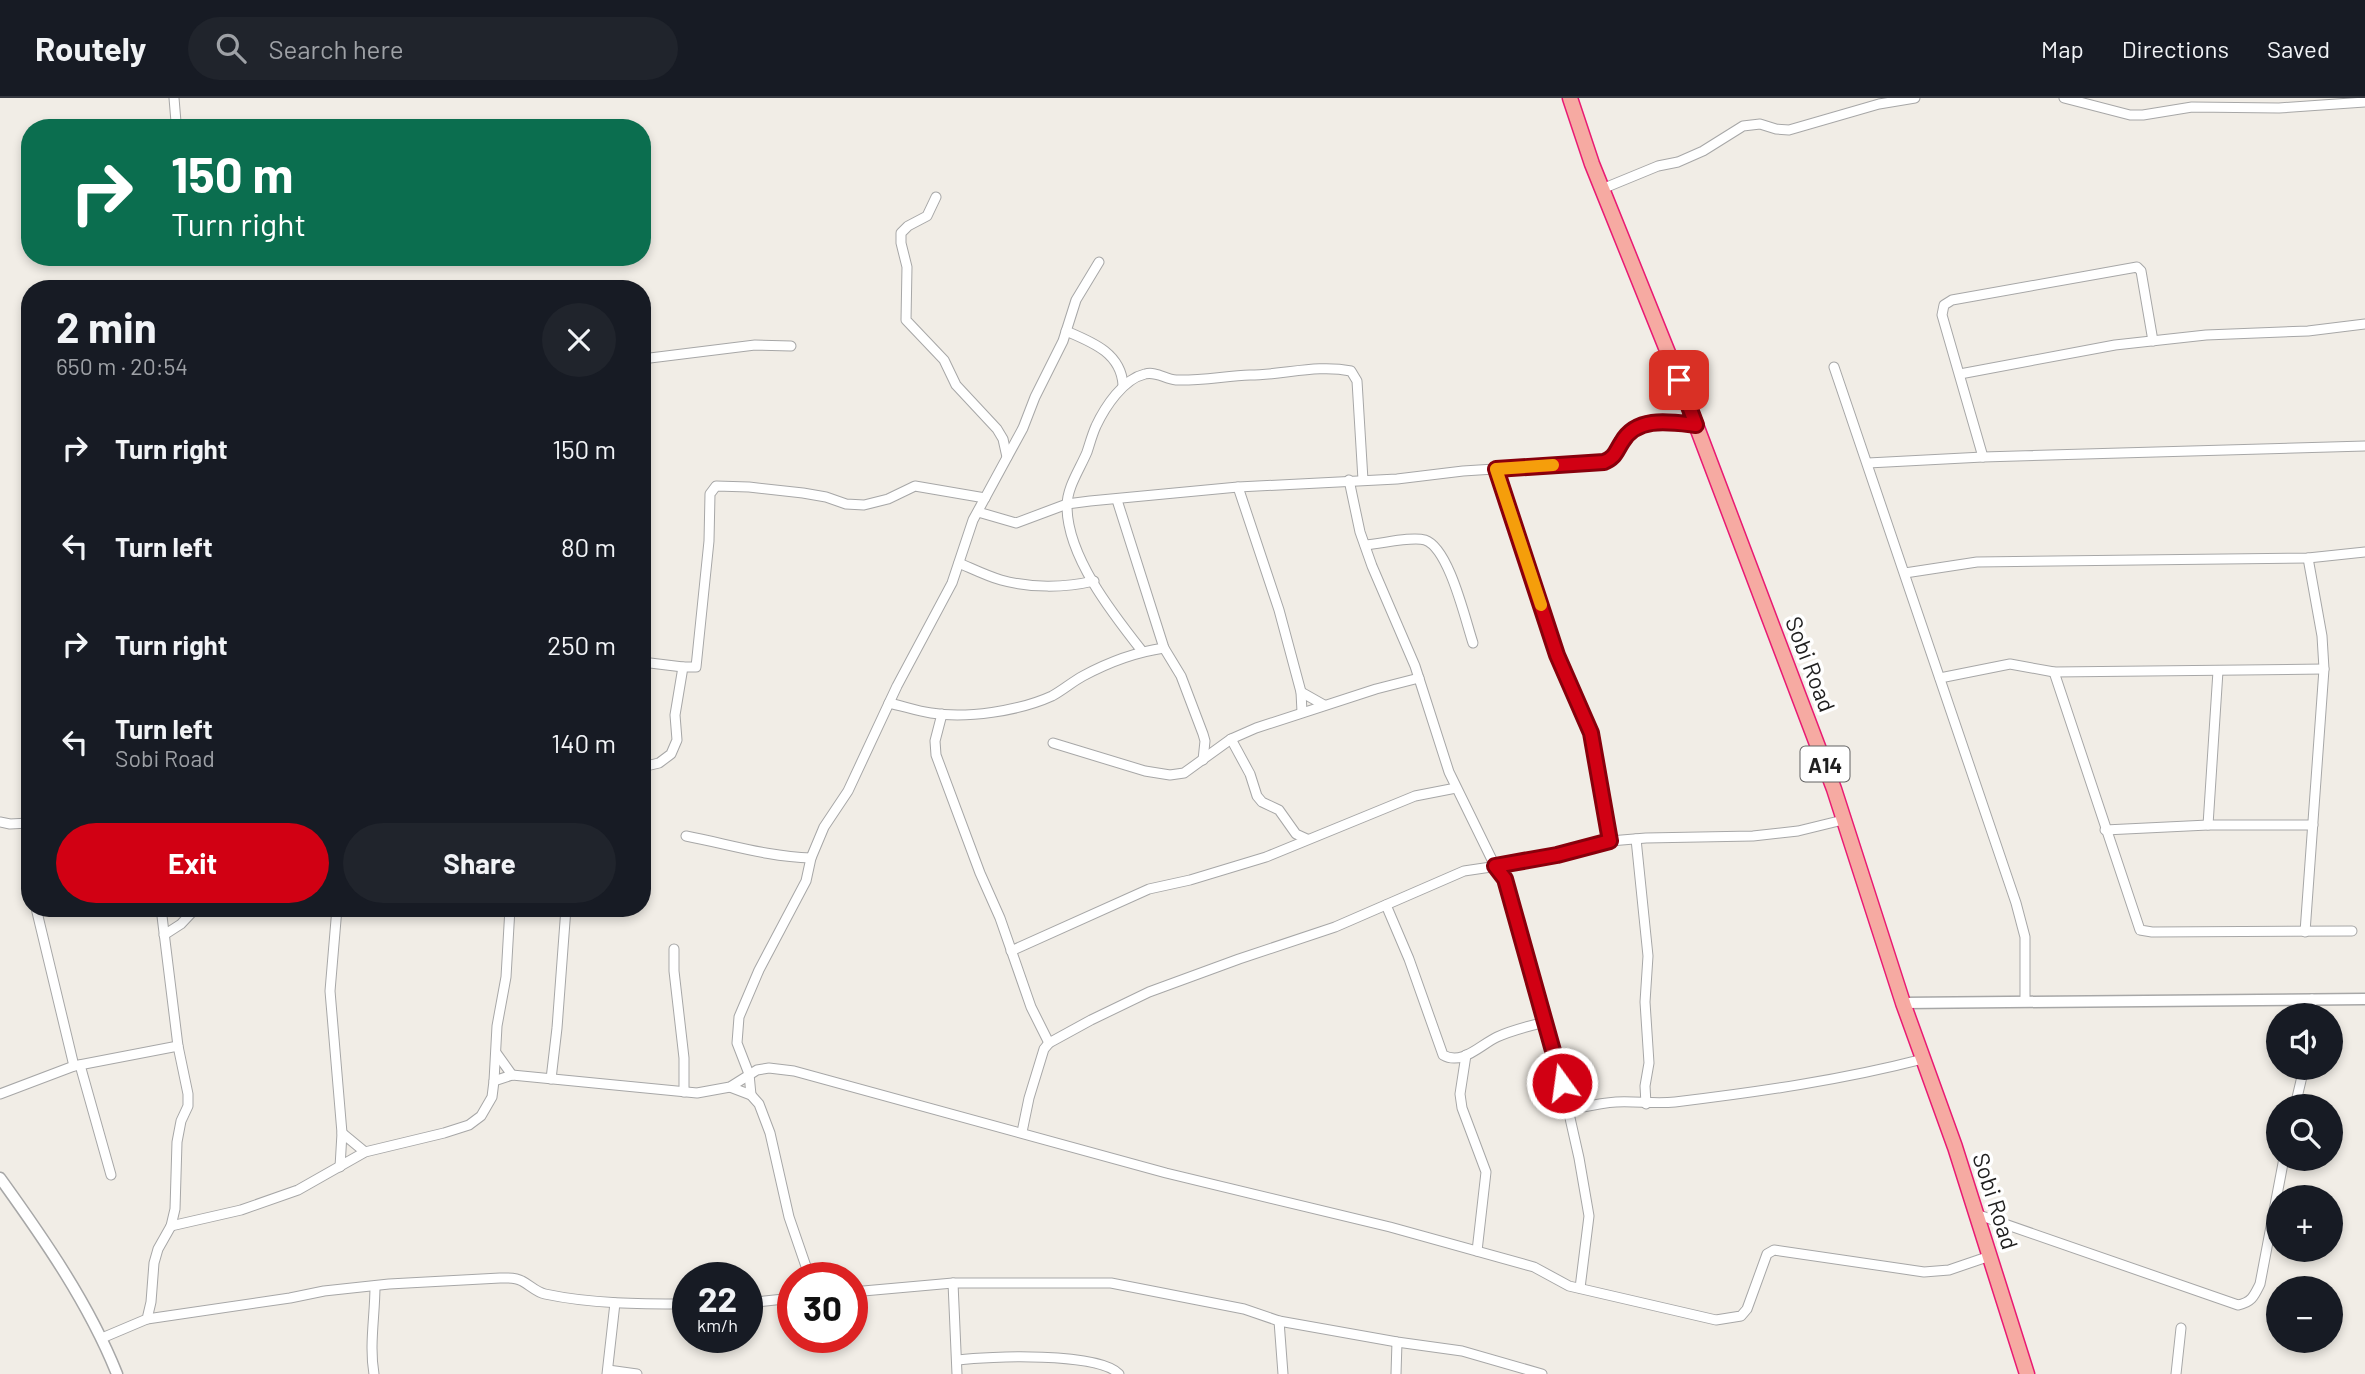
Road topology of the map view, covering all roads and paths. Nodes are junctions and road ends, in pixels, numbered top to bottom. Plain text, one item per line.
1 (174, 98) edge
2 (1570, 98) edge
3 (1915, 98) edge
4 (2064, 98) edge
5 (2094, 102) edge
6 (2365, 102) edge
7 (176, 119) edge
8 (1602, 189) junction
9 (936, 197) dead end
10 (1099, 262) dead end
11 (2365, 324) edge
12 (1066, 331) junction
13 (2154, 341) junction
14 (791, 346) dead end
15 (651, 358) edge
16 (1834, 367) dead end
17 (1960, 374) junction
18 (1123, 385) junction
19 (1696, 425) junction
20 (2365, 446) edge
21 (1007, 457) junction
22 (1983, 457) junction
23 (1868, 463) junction
24 (1496, 469) junction
25 (1349, 480) junction
26 (1363, 480) junction
27 (1238, 488) junction
28 (985, 498) junction
29 (1116, 500) junction
30 (1067, 504) junction
31 (978, 512) junction
32 (1365, 545) junction
33 (2365, 552) edge
34 (2308, 558) junction
35 (959, 563) junction
36 (1905, 573) junction
37 (1094, 582) junction
38 (1473, 643) dead end
39 (1164, 648) junction
40 (1142, 651) junction
41 (651, 663) edge
42 (683, 667) junction
43 (2324, 669) junction
44 (2218, 671) junction
45 (2054, 672) junction
46 (1419, 678) junction
47 (1940, 678) junction
48 (1301, 692) junction
49 (889, 703) junction
50 (1324, 705) junction
51 (1302, 712) junction
52 (942, 714) junction
53 (1205, 741) junction
54 (1227, 742) junction
55 (1052, 743) dead end
56 (1203, 760) junction
57 (651, 764) edge
58 (1456, 788) junction
59 (1843, 820) junction
60 (0, 822) edge
61 (21, 823) edge
62 (2208, 825) junction
63 (2313, 825) junction
64 (2105, 830) junction
65 (686, 836) dead end
66 (1307, 839) junction
67 (1636, 839) junction
68 (1610, 841) junction
69 (811, 858) junction
70 (1495, 866) junction
71 (1387, 905) junction
72 (38, 917) edge
73 (162, 917) edge
74 (187, 917) edge
75 (336, 917) edge
76 (509, 917) edge
77 (565, 917) edge
78 (2352, 931) dead end
79 (2305, 932) junction
80 (164, 935) junction
81 (674, 949) dead end
82 (1012, 951) junction
83 (2312, 999) junction
84 (2365, 999) edge
85 (2025, 1001) junction
86 (1902, 1003) junction
87 (2312, 1003) edge
88 (1545, 1022) junction
89 (1049, 1043) junction
90 (177, 1046) junction
91 (496, 1054) junction
92 (1466, 1055) junction
93 (1923, 1059) junction
94 (77, 1065) junction
95 (749, 1074) junction
96 (512, 1075) junction
97 (551, 1079) junction
98 (494, 1081) junction
99 (730, 1087) junction
100 (684, 1092) junction
101 (0, 1094) edge
102 (751, 1095) junction
103 (1646, 1104) junction
104 (1568, 1110) junction
105 (1022, 1132) junction
106 (342, 1133) junction
107 (365, 1152) junction
108 (340, 1167) junction
109 (2282, 1171) edge
110 (111, 1175) dead end
111 (0, 1178) edge
112 (1976, 1214) junction
113 (171, 1226) junction
114 (1477, 1251) junction
115 (1990, 1256) junction
116 (804, 1262) edge
117 (953, 1283) junction
118 (375, 1286) junction
119 (1580, 1288) junction
120 (868, 1291) edge
121 (615, 1303) junction
122 (672, 1304) edge
123 (147, 1319) junction
124 (1279, 1321) junction
125 (2181, 1328) dead end
126 (102, 1338) junction
127 (1397, 1342) junction
128 (958, 1360) junction
129 (607, 1372) edge
130 (117, 1374) edge
131 (374, 1374) edge
132 (637, 1374) edge
133 (957, 1374) edge
134 (1119, 1374) edge
135 (1283, 1374) edge
136 (1396, 1374) edge
137 (1542, 1374) edge
138 (2027, 1374) edge
139 (2176, 1374) edge

1 - 7 street
2 - 8 highway, Sobi Road / A14
3 - 8 street
4 - 5 street
5 - 6 street
8 - 19 highway, Sobi Road / A14
9 - 21 street
10 - 12 street
11 - 13 street
12 - 18 street
12 - 21 street
13 - 17 street
13 - 17 street
14 - 15 street
16 - 23 street
17 - 22 street
18 - 26 street
18 - 30 street
19 - 24 street
19 - 59 highway, Sobi Road / A14
20 - 22 street
21 - 28 street
22 - 23 street
23 - 36 street
24 - 26 street
24 - 68 street
25 - 26 street
25 - 27 street
25 - 32 street
27 - 29 street
27 - 48 street
28 - 31 street
28 - 42 street
29 - 30 street
29 - 39 street
30 - 31 street
30 - 37 street
31 - 35 street
32 - 38 street
32 - 46 street
33 - 34 street
34 - 36 street
34 - 43 street
35 - 37 street
35 - 49 street
36 - 47 street
37 - 40 street
39 - 40 street
39 - 53 street
40 - 52 street
41 - 42 street
42 - 57 street
43 - 44 street
43 - 63 street
44 - 45 street
44 - 62 street
45 - 47 street
45 - 64 street
46 - 50 street
46 - 58 street
47 - 85 street
48 - 50 street
48 - 51 street
49 - 52 street
49 - 69 street
50 - 51 street
51 - 54 street
52 - 82 street
53 - 54 street
53 - 56 street
54 - 56 street
54 - 66 street
55 - 56 street
58 - 66 street
58 - 70 street
59 - 67 street
59 - 86 highway, Sobi Road / A14
60 - 61 street
62 - 63 street
62 - 64 street
63 - 79 street
64 - 79 street
65 - 69 street
66 - 82 street
67 - 68 street
67 - 103 street
68 - 70 street
69 - 95 street
70 - 71 street
70 - 88 street
71 - 89 street
71 - 92 street
72 - 94 street
73 - 80 street
74 - 80 street
75 - 106 street
76 - 91 street
77 - 97 street
78 - 79 street
80 - 90 street
81 - 100 street
82 - 89 street
83 - 84 street
83 - 85 street
83 - 87 street
85 - 86 street
86 - 93 highway, Sobi Road / A14
88 - 92 street
88 - 104 street
89 - 105 street
90 - 94 street
90 - 113 street
91 - 96 street
91 - 98 street
92 - 114 street
93 - 103 street
93 - 112 highway, Sobi Road / A14
94 - 101 street
94 - 110 street
95 - 99 street
95 - 102 street
95 - 105 street
96 - 97 street
96 - 98 street
97 - 100 street
98 - 107 street
99 - 100 street
99 - 102 street
102 - 116 street
103 - 104 street
104 - 119 street
105 - 114 street
106 - 107 street
106 - 108 street
107 - 108 street
108 - 113 street
109 - 112 street
111 - 126 street
112 - 115 highway, Sobi Road / A14
113 - 123 street
114 - 119 street
115 - 119 street
115 - 138 highway, Sobi Road / A14
117 - 120 street
117 - 124 street
117 - 128 street
118 - 121 street
118 - 123 street
118 - 131 street
121 - 122 street
121 - 129 street
123 - 126 street
124 - 127 street
124 - 135 street
125 - 139 street
126 - 130 street
127 - 136 street
127 - 137 street
128 - 133 street
128 - 134 street
129 - 132 street

